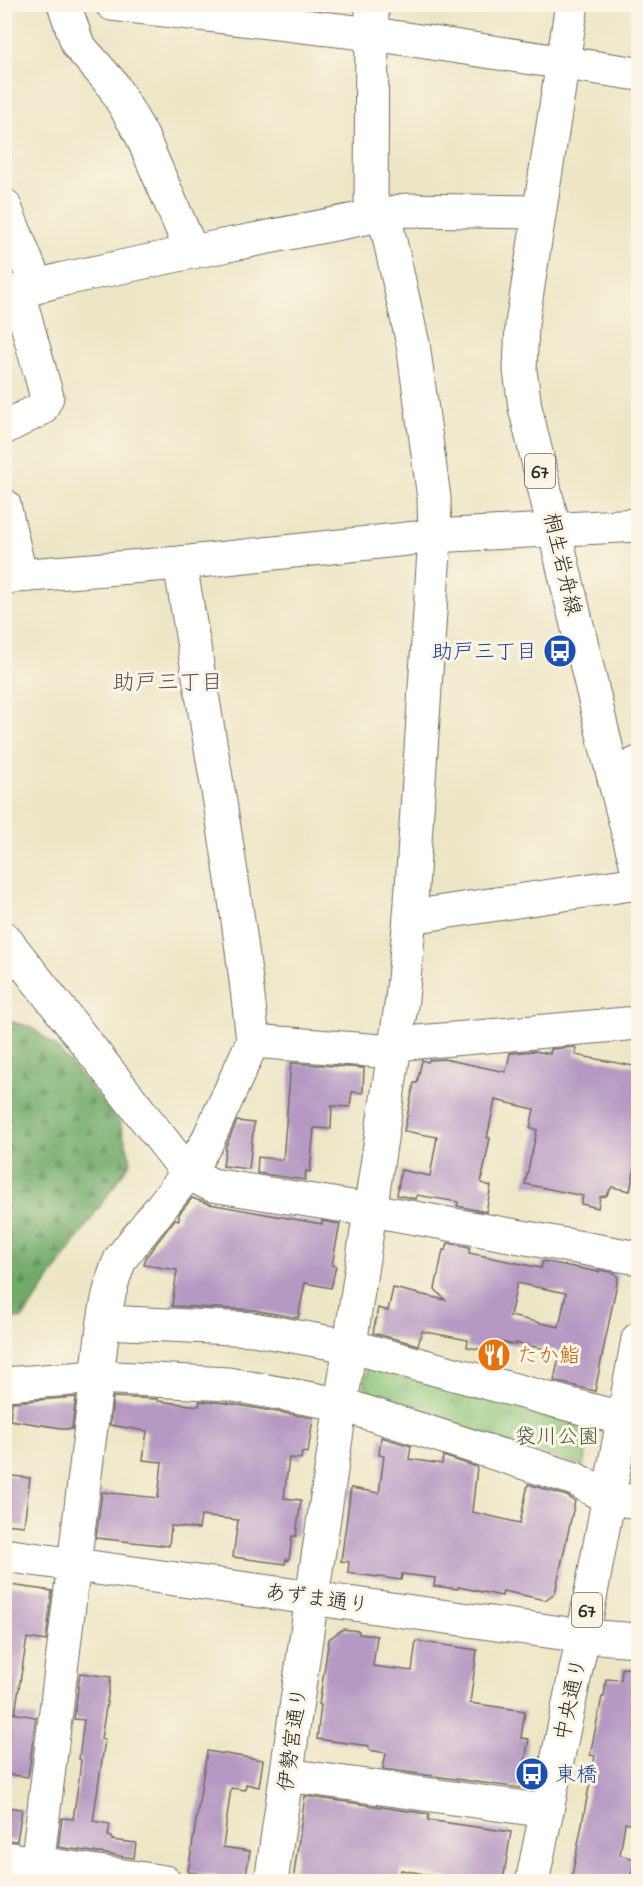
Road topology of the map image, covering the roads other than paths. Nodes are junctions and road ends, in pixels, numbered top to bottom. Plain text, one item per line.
1 (64, 4) edge
2 (112, 4) edge
3 (572, 4) edge
4 (269, 14) edge
5 (372, 19) edge
6 (563, 64) junction
7 (639, 74) edge
8 (4, 205) edge
9 (539, 212) junction
10 (377, 215) junction
11 (192, 252) junction
12 (20, 291) edge
13 (4, 428) edge
14 (4, 505) edge
15 (639, 525) edge
16 (554, 529) junction
17 (435, 536) junction
18 (180, 563) junction
19 (12, 575) edge
20 (626, 769) edge
21 (639, 871) edge
22 (639, 883) edge
23 (410, 917) junction
24 (4, 938) edge
25 (639, 1023) edge
26 (253, 1041) junction
27 (395, 1048) junction
28 (188, 1173) junction
29 (371, 1210) junction
30 (639, 1258) edge
31 (104, 1322) junction
32 (639, 1339) edge
33 (349, 1346) junction
34 (97, 1377) junction
35 (4, 1384) edge
36 (340, 1404) junction
37 (631, 1420) edge
38 (623, 1500) edge
39 (4, 1555) edge
40 (74, 1565) junction
41 (312, 1597) junction
42 (583, 1636) junction
43 (636, 1640) edge
44 (287, 1775) junction
45 (547, 1811) junction
46 (4, 1858) edge
47 (36, 1872) edge
48 (165, 1881) edge
49 (271, 1881) edge
50 (532, 1881) edge

1 - 11 street
2 - 4 street
3 - 6 street, 桐生岩舟線 / 67
4 - 5 street
5 - 6 street
5 - 10 street, 伊勢宮通り
6 - 7 street
6 - 9 street, 桐生岩舟線 / 67
8 - 12 street
9 - 10 street
9 - 16 street, 桐生岩舟線 / 67
10 - 11 street
10 - 17 street, 伊勢宮通り
11 - 12 street
12 - 13 street
14 - 19 street
15 - 16 street
16 - 17 street
16 - 20 street, 桐生岩舟線 / 67
17 - 18 street
17 - 23 street, 伊勢宮通り
18 - 19 street
18 - 26 street
20 - 21 street, 桐生岩舟線 / 67
22 - 23 street
23 - 27 street, 伊勢宮通り
24 - 28 street
25 - 27 street
26 - 27 street
26 - 28 street
27 - 29 street, 伊勢宮通り
28 - 29 street
28 - 31 street
29 - 30 street
29 - 33 street, 伊勢宮通り
31 - 33 street
31 - 34 street
32 - 37 street, 中央通り / 67
33 - 36 street, 伊勢宮通り
33 - 37 street
34 - 35 street
34 - 36 street
34 - 40 street
36 - 38 street
36 - 41 street, 伊勢宮通り
37 - 38 street, 中央通り / 67
38 - 42 street, 中央通り / 67
39 - 40 street, あずま通り
40 - 41 street, あずま通り
40 - 47 street
41 - 42 street, あずま通り
41 - 44 street, 伊勢宮通り
42 - 43 street, あずま通り
42 - 45 street, 中央通り / 67
44 - 45 street
44 - 49 street, 伊勢宮通り
45 - 50 street, 中央通り / 67
46 - 47 street
47 - 48 street

